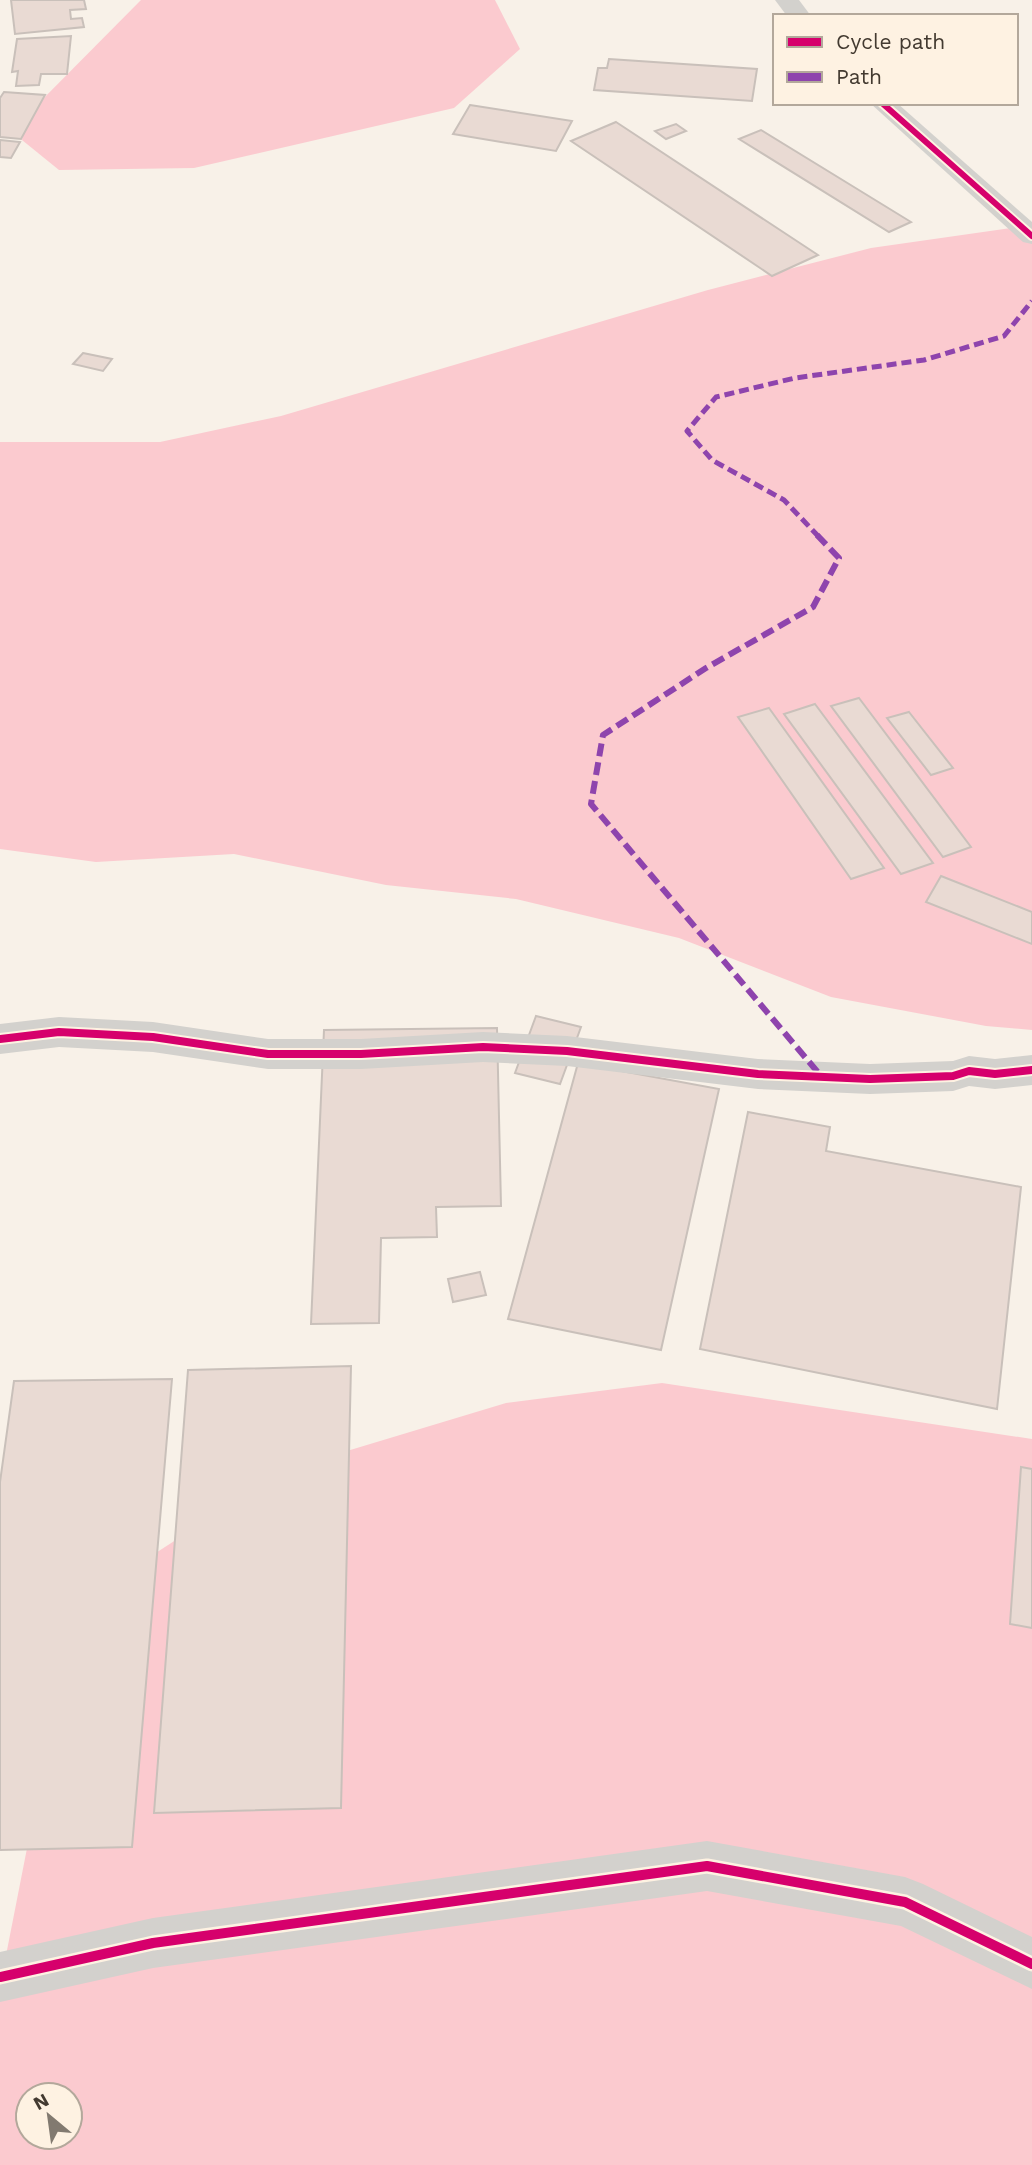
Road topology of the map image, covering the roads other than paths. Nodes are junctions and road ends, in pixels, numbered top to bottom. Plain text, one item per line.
1 (884, 105) edge
2 (1032, 236) edge
3 (0, 1039) edge
4 (1032, 1070) edge
5 (1032, 1964) edge
6 (0, 1976) edge

1 - 2 street
3 - 4 street
5 - 6 street

